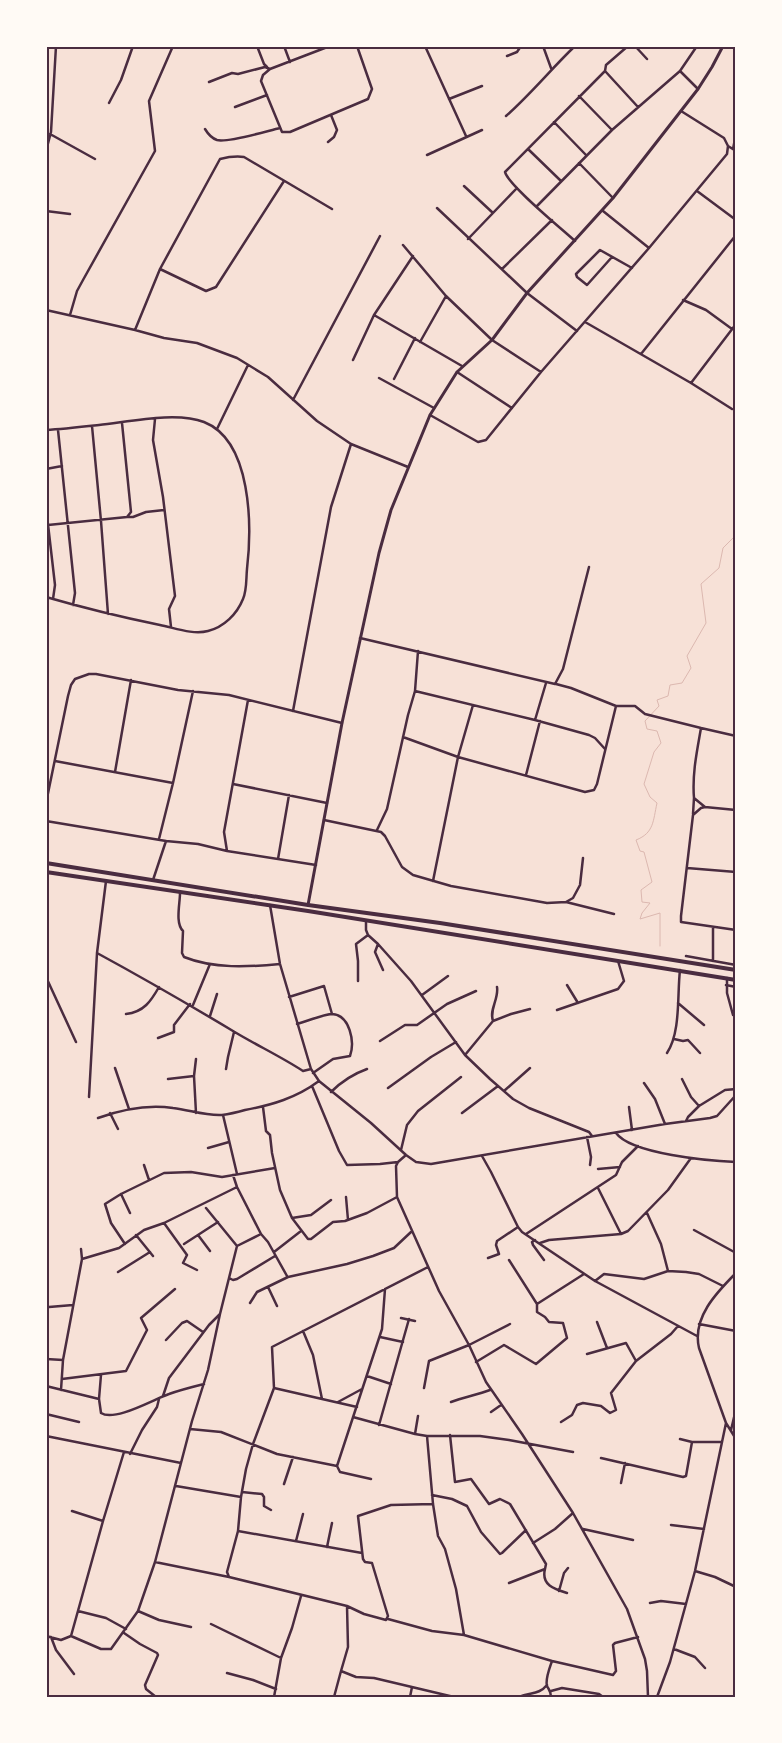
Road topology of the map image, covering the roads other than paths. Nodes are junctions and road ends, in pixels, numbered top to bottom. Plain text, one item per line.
1 (56, 46) edge
2 (133, 46) edge
3 (173, 46) edge
4 (257, 46) edge
5 (284, 46) edge
6 (330, 46) edge
7 (357, 46) edge
8 (425, 46) edge
9 (521, 46) edge
10 (543, 46) edge
11 (575, 46) edge
12 (628, 46) edge
13 (635, 46) edge
14 (697, 46) edge
15 (723, 46) edge
16 (507, 56) dead end
17 (646, 59) dead end
18 (290, 62) junction
19 (552, 68) junction
20 (270, 69) junction
21 (605, 71) junction
22 (680, 71) junction
23 (209, 82) dead end
24 (482, 86) dead end
25 (698, 90) junction
26 (267, 95) junction
27 (579, 96) junction
28 (449, 99) junction
29 (109, 103) dead end
30 (235, 107) dead end
31 (638, 107) junction
32 (681, 111) junction
33 (330, 115) junction
34 (506, 116) dead end
35 (554, 122) junction
36 (280, 128) junction
37 (205, 130) dead end
38 (482, 130) dead end
39 (612, 130) junction
40 (50, 134) junction
41 (736, 134) edge
42 (466, 136) junction
43 (328, 142) dead end
44 (728, 146) junction
45 (528, 148) junction
46 (734, 150) edge
47 (46, 151) edge
48 (427, 155) dead end
49 (586, 155) junction
50 (95, 158) dead end
51 (579, 163) junction
52 (284, 181) junction
53 (561, 181) junction
54 (464, 186) dead end
55 (517, 188) junction
56 (698, 191) junction
57 (613, 198) junction
58 (537, 206) junction
59 (437, 208) dead end
60 (332, 209) dead end
61 (46, 211) edge
62 (602, 211) junction
63 (493, 213) junction
64 (70, 214) dead end
65 (552, 220) junction
66 (736, 220) edge
67 (736, 235) edge
68 (380, 236) dead end
69 (468, 238) junction
70 (575, 241) junction
71 (403, 245) dead end
72 (649, 248) junction
73 (413, 256) junction
74 (612, 257) junction
75 (632, 268) junction
76 (160, 269) junction
77 (502, 269) junction
78 (527, 293) junction
79 (446, 296) junction
80 (682, 300) junction
81 (46, 310) edge
82 (70, 315) junction
83 (374, 315) junction
84 (585, 322) junction
85 (736, 324) edge
86 (732, 329) junction
87 (135, 330) junction
88 (577, 331) junction
89 (415, 338) junction
90 (492, 340) junction
91 (420, 342) junction
92 (641, 354) junction
93 (353, 360) dead end
94 (248, 365) junction
95 (462, 366) junction
96 (457, 372) junction
97 (541, 372) junction
98 (379, 378) dead end
99 (393, 382) junction
100 (691, 382) junction
101 (293, 400) junction
102 (434, 408) junction
103 (513, 408) junction
104 (732, 409) dead end
105 (430, 415) junction
106 (155, 419) junction
107 (122, 423) junction
108 (92, 426) junction
109 (58, 429) junction
110 (217, 429) junction
111 (46, 430) edge
112 (351, 444) junction
113 (62, 466) junction
114 (408, 467) junction
115 (46, 469) edge
116 (46, 507) edge
117 (164, 510) junction
118 (127, 517) junction
119 (101, 520) junction
120 (68, 523) junction
121 (48, 525) junction
122 (589, 568) dead end
123 (46, 596) edge
124 (53, 598) junction
125 (73, 604) junction
126 (108, 614) junction
127 (171, 627) junction
128 (360, 638) junction
129 (418, 651) junction
130 (131, 680) junction
131 (546, 683) junction
132 (555, 684) junction
133 (193, 691) junction
134 (415, 691) junction
135 (248, 700) junction
136 (473, 705) junction
137 (616, 706) junction
138 (293, 711) junction
139 (535, 720) junction
140 (540, 721) junction
141 (342, 722) junction
142 (701, 728) junction
143 (736, 736) edge
144 (403, 737) junction
145 (605, 749) junction
146 (458, 757) junction
147 (55, 761) junction
148 (115, 773) junction
149 (526, 776) junction
150 (173, 783) junction
151 (233, 784) junction
152 (289, 795) junction
153 (694, 798) junction
154 (46, 803) edge
155 (327, 803) junction
156 (705, 807) junction
157 (736, 810) edge
158 (693, 815) junction
159 (324, 820) junction
160 (46, 821) edge
161 (376, 830) junction
162 (159, 839) junction
163 (166, 841) junction
164 (227, 851) junction
165 (584, 858) dead end
166 (278, 859) junction
167 (46, 863) edge
168 (316, 866) junction
169 (687, 868) junction
170 (46, 872) edge
171 (736, 872) edge
172 (153, 880) junction
173 (106, 881) junction
174 (433, 881) junction
175 (180, 892) junction
176 (566, 902) junction
177 (308, 905) junction
178 (270, 906) junction
179 (614, 914) dead end
180 (366, 922) junction
181 (713, 927) junction
182 (736, 930) edge
183 (368, 936) junction
184 (378, 944) junction
185 (97, 952) junction
186 (686, 956) dead end
187 (712, 961) junction
188 (618, 962) junction
189 (210, 964) junction
190 (280, 964) junction
191 (736, 965) edge
192 (383, 970) dead end
193 (680, 970) junction
194 (736, 970) edge
195 (448, 976) dead end
196 (46, 977) edge
197 (727, 978) junction
198 (736, 980) edge
199 (358, 981) dead end
200 (567, 985) dead end
201 (726, 985) junction
202 (159, 987) junction
203 (498, 987) dead end
204 (736, 987) edge
205 (476, 991) dead end
206 (217, 994) dead end
207 (422, 995) junction
208 (289, 997) junction
209 (578, 1003) junction
210 (678, 1003) junction
211 (191, 1005) junction
212 (530, 1009) dead end
213 (557, 1010) dead end
214 (436, 1013) junction
215 (126, 1014) dead end
216 (332, 1014) junction
217 (733, 1015) dead end
218 (210, 1016) junction
219 (493, 1021) junction
220 (297, 1024) junction
221 (704, 1025) dead end
222 (234, 1032) junction
223 (158, 1038) dead end
224 (674, 1039) junction
225 (380, 1041) dead end
226 (76, 1042) dead end
227 (456, 1042) junction
228 (667, 1053) dead end
229 (700, 1053) dead end
230 (465, 1055) junction
231 (196, 1059) dead end
232 (115, 1068) dead end
233 (530, 1068) dead end
234 (311, 1069) junction
235 (367, 1069) dead end
236 (226, 1070) dead end
237 (313, 1073) junction
238 (194, 1076) junction
239 (461, 1077) dead end
240 (682, 1078) dead end
241 (168, 1079) dead end
242 (319, 1081) junction
243 (644, 1083) dead end
244 (312, 1086) junction
245 (498, 1086) junction
246 (388, 1088) dead end
247 (736, 1089) edge
248 (504, 1091) junction
249 (331, 1092) junction
250 (736, 1095) edge
251 (89, 1097) dead end
252 (629, 1106) dead end
253 (699, 1106) junction
254 (263, 1107) junction
255 (129, 1109) junction
256 (110, 1113) junction
257 (196, 1113) junction
258 (462, 1113) dead end
259 (223, 1115) junction
260 (98, 1118) dead end
261 (686, 1121) junction
262 (665, 1124) junction
263 (118, 1129) dead end
264 (632, 1130) junction
265 (616, 1133) junction
266 (592, 1136) junction
267 (587, 1137) junction
268 (228, 1142) junction
269 (638, 1146) junction
270 (208, 1148) dead end
271 (401, 1150) junction
272 (406, 1155) junction
273 (482, 1156) junction
274 (691, 1158) junction
275 (398, 1162) junction
276 (736, 1162) edge
277 (144, 1165) dead end
278 (590, 1165) dead end
279 (620, 1166) junction
280 (275, 1168) junction
281 (598, 1169) dead end
282 (237, 1174) junction
283 (233, 1175) junction
284 (149, 1180) junction
285 (236, 1187) junction
286 (598, 1188) junction
287 (121, 1194) junction
288 (346, 1197) dead end
289 (397, 1197) junction
290 (331, 1200) dead end
291 (206, 1208) dead end
292 (130, 1213) dead end
293 (647, 1213) junction
294 (292, 1218) junction
295 (348, 1220) junction
296 (218, 1222) junction
297 (164, 1223) junction
298 (518, 1227) junction
299 (694, 1230) dead end
300 (301, 1231) junction
301 (412, 1232) junction
302 (261, 1234) junction
303 (526, 1234) junction
304 (621, 1234) junction
305 (136, 1235) junction
306 (198, 1235) junction
307 (534, 1240) junction
308 (540, 1243) junction
309 (125, 1244) junction
310 (184, 1244) dead end
311 (238, 1246) junction
312 (81, 1249) dead end
313 (210, 1251) dead end
314 (150, 1252) junction
315 (274, 1252) junction
316 (736, 1253) edge
317 (153, 1256) dead end
318 (276, 1256) junction
319 (488, 1258) dead end
320 (82, 1259) junction
321 (509, 1260) dead end
322 (544, 1260) dead end
323 (428, 1267) junction
324 (197, 1270) dead end
325 (668, 1271) junction
326 (118, 1272) dead end
327 (736, 1273) edge
328 (584, 1274) junction
329 (288, 1277) junction
330 (229, 1278) junction
331 (595, 1281) junction
332 (723, 1286) junction
333 (268, 1287) junction
334 (175, 1289) dead end
335 (385, 1289) junction
336 (250, 1303) dead end
337 (537, 1304) junction
338 (73, 1305) junction
339 (277, 1306) dead end
340 (49, 1307) dead end
341 (220, 1314) junction
342 (401, 1318) dead end
343 (409, 1319) junction
344 (415, 1321) dead end
345 (597, 1322) dead end
346 (510, 1324) dead end
347 (699, 1324) junction
348 (678, 1326) junction
349 (303, 1331) junction
350 (736, 1331) edge
351 (203, 1332) junction
352 (380, 1336) junction
353 (697, 1336) junction
354 (166, 1340) dead end
355 (403, 1342) junction
356 (469, 1345) junction
357 (608, 1348) junction
358 (587, 1354) dead end
359 (46, 1358) edge
360 (63, 1360) junction
361 (636, 1361) junction
362 (476, 1362) junction
363 (101, 1375) junction
364 (368, 1376) junction
365 (62, 1380) junction
366 (204, 1384) junction
367 (391, 1384) junction
368 (46, 1386) edge
369 (274, 1388) junction
370 (424, 1388) dead end
371 (363, 1389) junction
372 (61, 1390) junction
373 (490, 1390) junction
374 (161, 1398) junction
375 (99, 1399) junction
376 (322, 1399) junction
377 (338, 1402) junction
378 (451, 1402) dead end
379 (501, 1405) junction
380 (357, 1407) junction
381 (736, 1409) edge
382 (490, 1412) dead end
383 (46, 1414) edge
384 (418, 1416) dead end
385 (353, 1417) junction
386 (79, 1422) dead end
387 (561, 1422) dead end
388 (726, 1423) junction
389 (380, 1425) junction
390 (190, 1429) junction
391 (731, 1431) junction
392 (415, 1434) junction
393 (450, 1435) junction
394 (46, 1436) edge
395 (427, 1436) junction
396 (680, 1439) dead end
397 (736, 1439) edge
398 (527, 1442) junction
399 (692, 1442) junction
400 (721, 1442) junction
401 (253, 1444) junction
402 (124, 1452) junction
403 (573, 1452) dead end
404 (130, 1454) junction
405 (293, 1457) junction
406 (601, 1458) dead end
407 (181, 1463) junction
408 (626, 1464) junction
409 (337, 1466) junction
410 (371, 1479) dead end
411 (622, 1482) dead end
412 (284, 1484) dead end
413 (176, 1486) junction
414 (242, 1492) junction
415 (432, 1495) junction
416 (241, 1497) junction
417 (433, 1504) junction
418 (271, 1510) dead end
419 (72, 1511) dead end
420 (573, 1513) junction
421 (303, 1514) dead end
422 (103, 1521) junction
423 (332, 1523) dead end
424 (671, 1525) dead end
425 (583, 1529) junction
426 (704, 1529) junction
427 (526, 1530) junction
428 (238, 1531) junction
429 (633, 1540) dead end
430 (296, 1541) junction
431 (533, 1543) junction
432 (327, 1547) junction
433 (363, 1554) junction
434 (155, 1562) junction
435 (568, 1568) dead end
436 (545, 1569) junction
437 (695, 1572) junction
438 (229, 1577) junction
439 (509, 1584) dead end
440 (736, 1587) edge
441 (559, 1591) junction
442 (567, 1593) dead end
443 (301, 1596) junction
444 (650, 1603) dead end
445 (686, 1604) junction
446 (347, 1606) junction
447 (138, 1610) junction
448 (78, 1611) junction
449 (388, 1619) junction
450 (211, 1624) dead end
451 (191, 1627) dead end
452 (126, 1629) junction
453 (124, 1633) junction
454 (464, 1635) junction
455 (46, 1636) edge
456 (71, 1636) junction
457 (51, 1637) junction
458 (638, 1637) junction
459 (674, 1649) junction
460 (281, 1658) junction
461 (552, 1661) junction
462 (705, 1668) dead end
463 (340, 1672) junction
464 (227, 1673) dead end
465 (74, 1674) dead end
466 (547, 1686) junction
467 (412, 1687) junction
468 (276, 1689) junction
469 (551, 1691) junction
470 (156, 1697) edge
471 (274, 1697) edge
472 (334, 1697) edge
473 (410, 1697) edge
474 (454, 1697) edge
475 (520, 1697) edge
476 (552, 1697) edge
477 (603, 1697) edge
478 (648, 1697) edge
479 (657, 1697) edge

1 - 40 street
2 - 29 street
3 - 82 street
4 - 20 street
5 - 18 street
6 - 18 street
7 - 33 street
8 - 28 street
9 - 16 street
10 - 19 street
11 - 19 street
12 - 21 street
13 - 17 street
14 - 22 street
15 - 25 street
18 - 20 street
19 - 34 street
20 - 23 street
20 - 26 street
21 - 27 street
21 - 31 street
22 - 25 street
22 - 31 street
24 - 28 street
25 - 32 street
26 - 30 street
26 - 36 street
27 - 35 street
27 - 39 street
28 - 42 street
31 - 39 street
32 - 44 street
32 - 57 street
33 - 36 street
33 - 43 street
35 - 45 street
35 - 49 street
36 - 37 street
38 - 42 street
39 - 49 street
40 - 47 street
40 - 50 street
41 - 46 street
42 - 48 street
44 - 46 street
44 - 56 street
45 - 53 street
45 - 55 street
49 - 51 street
51 - 53 street
51 - 57 street
52 - 60 street
52 - 76 street
52 - 76 street
53 - 58 street
54 - 63 street
55 - 58 street
55 - 63 street
56 - 66 street
56 - 72 street
57 - 62 street
58 - 65 street
59 - 69 street
61 - 64 street
62 - 70 street
62 - 72 street
63 - 69 street
65 - 70 street
65 - 77 street
67 - 80 street
68 - 101 street
69 - 77 street
70 - 78 street
71 - 73 street
72 - 75 street
73 - 79 street
73 - 83 street
74 - 74 street
74 - 75 street
75 - 84 street
76 - 87 street
77 - 78 street
78 - 88 street
78 - 90 street
79 - 90 street
79 - 91 street
80 - 86 street
80 - 92 street
81 - 82 street
82 - 87 street
83 - 89 street
83 - 93 street
84 - 88 street
84 - 92 street
85 - 86 street
86 - 100 street
87 - 94 street
88 - 97 street
89 - 91 street
89 - 99 street
90 - 95 street
90 - 97 street
91 - 95 street
92 - 100 street
94 - 101 street
94 - 110 street
95 - 96 street
96 - 102 street
96 - 103 street
97 - 103 street
98 - 99 street
99 - 102 street
100 - 104 street
101 - 112 street
102 - 105 street
103 - 105 street
105 - 114 street
106 - 107 street
106 - 110 street
106 - 117 street
107 - 108 street
107 - 118 street
108 - 109 street
108 - 119 street
109 - 111 street
109 - 113 street
110 - 127 street
112 - 114 street
112 - 138 street
113 - 115 street
113 - 120 street
114 - 128 street
116 - 121 street
117 - 118 street
117 - 127 street
118 - 119 street
119 - 120 street
119 - 126 street
120 - 121 street
120 - 125 street
121 - 124 street
122 - 132 street
123 - 124 street
124 - 125 street
125 - 126 street
126 - 127 street
128 - 129 street
128 - 141 street
129 - 131 street
129 - 134 street
130 - 133 street
130 - 147 street
130 - 148 street
131 - 132 street
131 - 139 street
132 - 137 street
133 - 135 street
133 - 150 street
134 - 136 street
134 - 144 street
135 - 138 street
135 - 151 street
136 - 139 street
136 - 146 street
137 - 142 street
137 - 145 street
138 - 141 street
139 - 140 street
140 - 145 street
140 - 149 street
141 - 155 street
142 - 143 street
142 - 153 street
144 - 146 street
144 - 161 street
145 - 149 street
146 - 149 street
146 - 174 street
147 - 148 street
147 - 154 street
148 - 150 street
150 - 162 street
151 - 152 street
151 - 164 street
152 - 155 street
152 - 166 street
153 - 156 street
153 - 158 street
155 - 159 street
156 - 157 street
156 - 158 street
158 - 169 street
159 - 161 street
159 - 168 street
160 - 162 street
161 - 174 street
162 - 163 street
163 - 164 street
163 - 172 street
164 - 166 street
165 - 176 street
166 - 168 street
167 - 172 main road
168 - 177 street
169 - 171 street
169 - 181 street
170 - 173 main road
172 - 177 main road
173 - 175 main road
173 - 185 street
174 - 176 street
175 - 178 main road
175 - 189 street
176 - 179 street
177 - 194 main road
178 - 180 main road
178 - 190 street
180 - 183 street
180 - 188 main road
181 - 182 street
181 - 187 street
183 - 184 street
183 - 199 street
184 - 192 street
184 - 207 street
185 - 202 street
185 - 251 street
186 - 187 street
187 - 191 street
188 - 193 main road
188 - 209 street
189 - 190 street
189 - 211 street
190 - 208 street
193 - 197 main road
193 - 210 street
195 - 207 street
196 - 226 street
197 - 198 main road
197 - 201 street
200 - 209 street
201 - 204 street
201 - 217 street
202 - 211 street
202 - 215 street
203 - 219 street
205 - 214 street
206 - 218 street
207 - 214 street
208 - 216 street
208 - 220 street
209 - 213 street
210 - 221 street
210 - 224 street
211 - 218 street
211 - 223 street
212 - 219 street
214 - 225 street
214 - 227 street
216 - 220 street
216 - 237 street
218 - 222 street
219 - 230 street
220 - 234 street
222 - 234 street
222 - 236 street
224 - 228 street
224 - 229 street
227 - 230 street
227 - 246 street
230 - 245 street
231 - 238 street
232 - 255 street
233 - 248 street
234 - 237 street
235 - 249 street
237 - 242 street
238 - 241 street
238 - 257 street
239 - 271 street
240 - 253 street
242 - 244 street
242 - 249 street
243 - 262 street
244 - 254 street
244 - 275 street
245 - 248 street
245 - 258 street
247 - 253 street
248 - 266 street
249 - 271 street
250 - 261 street
252 - 264 street
253 - 261 street
254 - 259 street
254 - 280 street
255 - 256 street
255 - 257 street
256 - 260 street
256 - 263 street
257 - 259 street
259 - 268 street
261 - 262 street
262 - 264 street
264 - 265 street
265 - 266 street
265 - 269 street
266 - 267 street
267 - 273 street
267 - 278 street
268 - 270 street
268 - 282 street
269 - 274 street
269 - 279 street
271 - 272 street
272 - 273 street
272 - 275 street
273 - 298 street
274 - 276 street
274 - 293 street
275 - 289 street
277 - 284 street
279 - 281 street
279 - 286 street
280 - 282 street
280 - 294 street
282 - 283 street
283 - 284 street
283 - 285 street
284 - 287 street
285 - 297 street
285 - 302 street
286 - 303 street
286 - 304 street
287 - 292 street
287 - 309 street
288 - 295 street
289 - 295 street
289 - 301 street
290 - 294 street
291 - 296 street
293 - 304 street
293 - 325 street
294 - 300 street
295 - 300 street
296 - 306 street
296 - 311 street
297 - 305 street
297 - 324 street
298 - 303 street
298 - 319 street
299 - 316 street
300 - 315 street
301 - 323 street
301 - 329 street
302 - 311 street
302 - 315 street
303 - 307 street
304 - 308 street
305 - 309 street
305 - 314 street
306 - 310 street
306 - 313 street
307 - 308 street
307 - 322 street
308 - 328 street
309 - 320 street
311 - 330 street
312 - 320 street
314 - 317 street
314 - 326 street
315 - 318 street
318 - 329 street
318 - 330 street
320 - 338 street
321 - 337 street
323 - 335 street
323 - 356 street
325 - 331 street
325 - 332 street
327 - 332 street
328 - 331 street
328 - 337 street
329 - 333 street
330 - 341 street
331 - 348 street
332 - 347 street
333 - 336 street
333 - 339 street
334 - 363 street
335 - 349 street
335 - 352 street
337 - 362 street
338 - 340 street
338 - 360 street
341 - 351 street
341 - 366 street
342 - 343 street
343 - 344 street
343 - 355 street
345 - 357 street
346 - 356 street
347 - 350 street
347 - 353 street
348 - 353 street
348 - 361 street
349 - 369 street
349 - 376 street
351 - 354 street
351 - 374 street
352 - 355 street
352 - 364 street
353 - 388 street
355 - 367 street
356 - 362 street
356 - 370 street
357 - 358 street
357 - 361 street
359 - 360 street
360 - 365 street
361 - 387 street
362 - 373 street
363 - 365 street
363 - 375 street
364 - 367 street
364 - 371 street
365 - 372 street
366 - 374 street
366 - 390 street
367 - 389 street
368 - 372 street
369 - 376 street
369 - 401 street
371 - 377 street
371 - 380 street
372 - 375 street
373 - 378 street
373 - 379 street
374 - 375 street
374 - 404 street
376 - 377 street
377 - 380 street
379 - 382 street
379 - 398 street
380 - 385 street
381 - 391 street
383 - 386 street
384 - 392 street
385 - 389 street
385 - 409 street
388 - 391 street
388 - 400 street
389 - 392 street
390 - 401 street
390 - 407 street
391 - 397 street
392 - 395 street
393 - 395 street
393 - 398 street
393 - 427 street
394 - 402 street
395 - 415 street
396 - 399 street
398 - 403 street
398 - 420 street
399 - 400 street
399 - 408 street
400 - 426 street
401 - 405 street
401 - 414 street
402 - 404 street
402 - 422 street
404 - 407 street
405 - 409 street
405 - 412 street
406 - 408 street
407 - 413 street
408 - 411 street
409 - 410 street
413 - 416 street
413 - 434 street
414 - 416 street
414 - 418 street
415 - 417 street
415 - 427 street
416 - 428 street
417 - 433 street
417 - 454 street
419 - 422 street
420 - 425 street
420 - 431 street
421 - 430 street
422 - 448 street
423 - 432 street
424 - 426 street
425 - 429 street
425 - 458 street
426 - 437 street
427 - 431 street
428 - 430 street
428 - 438 street
430 - 432 street
431 - 436 street
432 - 433 street
433 - 449 street
434 - 438 street
434 - 447 street
435 - 441 street
436 - 439 street
436 - 441 street
437 - 440 street
437 - 445 street
438 - 443 street
441 - 442 street
443 - 446 street
443 - 460 street
444 - 445 street
445 - 459 street
446 - 449 street
446 - 463 street
447 - 451 street
447 - 452 street
448 - 452 street
448 - 456 street
449 - 454 street
450 - 460 street
452 - 453 street
453 - 456 street
453 - 470 street
454 - 461 street
455 - 457 street
456 - 457 street
457 - 465 street
458 - 461 street
458 - 478 street
459 - 462 street
459 - 479 street
460 - 468 street
461 - 466 street
463 - 467 street
463 - 472 street
464 - 468 street
466 - 469 street
466 - 475 street
467 - 473 street
467 - 474 street
468 - 471 street
469 - 476 street
469 - 477 street

